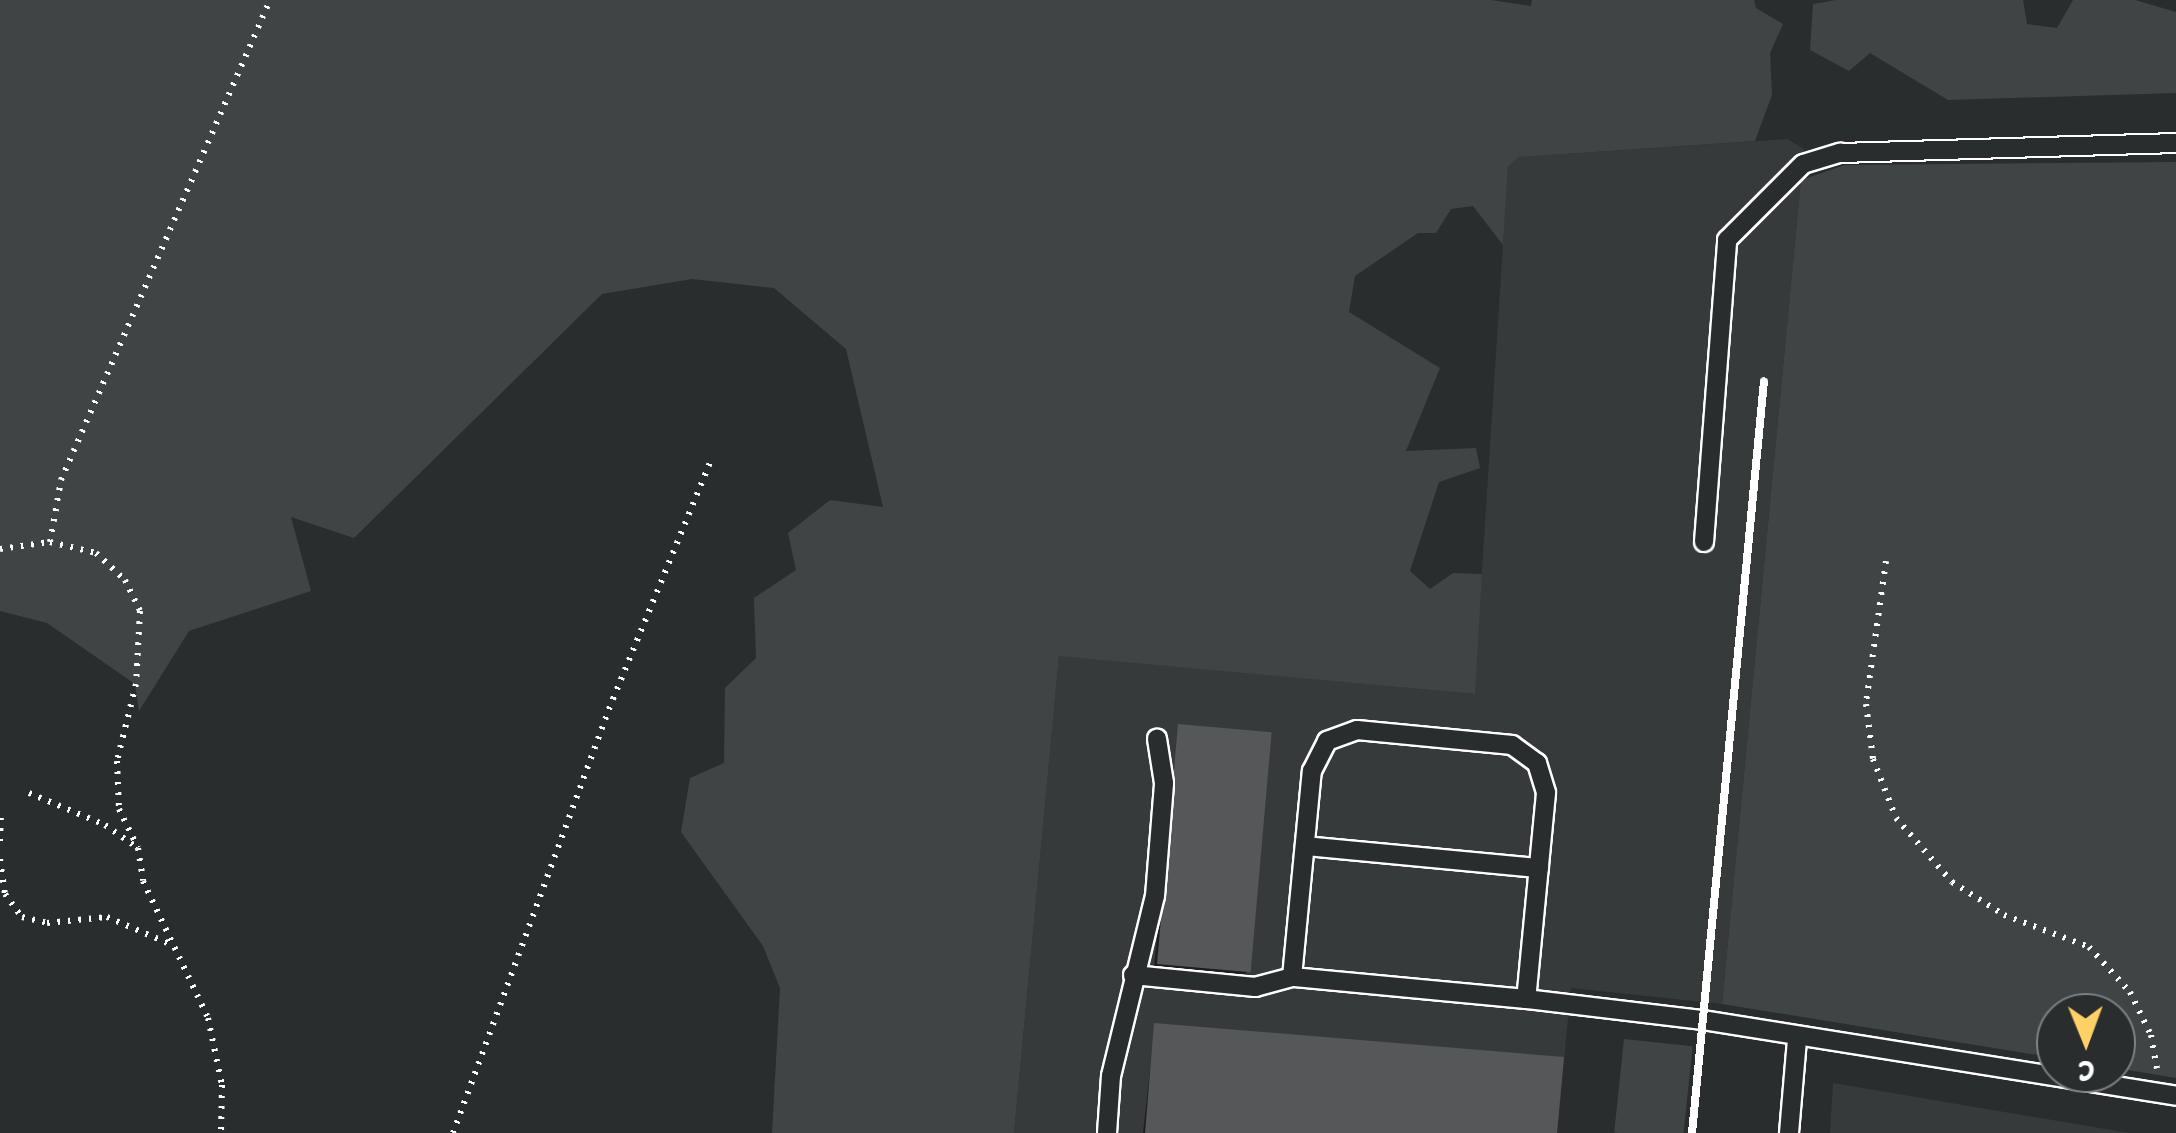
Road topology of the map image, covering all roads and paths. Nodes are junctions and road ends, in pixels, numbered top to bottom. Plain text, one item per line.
1 (270, 0) edge
2 (2176, 142) edge
3 (711, 460) dead end
4 (50, 542) junction
5 (1704, 542) dead end
6 (0, 549) edge
7 (1886, 561) dead end
8 (1157, 739) dead end
9 (29, 792) dead end
10 (0, 815) edge
11 (0, 841) edge
12 (1305, 846) junction
13 (138, 848) junction
14 (0, 859) edge
15 (1539, 868) junction
16 (174, 946) junction
17 (1132, 974) junction
18 (1292, 977) junction
19 (1526, 1000) junction
20 (1797, 1039) junction
21 (2169, 1094) edge
22 (221, 1133) edge
23 (453, 1133) edge
24 (1107, 1133) edge
25 (1789, 1133) edge

1 - 4 path
2 - 5 lane
3 - 23 path
4 - 6 path
4 - 13 path
7 - 21 path
8 - 17 lane
9 - 13 path
10 - 11 path
12 - 15 lane
12 - 15 lane
12 - 18 lane
13 - 16 path
14 - 16 path
15 - 19 lane
16 - 22 path
17 - 18 lane
17 - 24 lane
18 - 19 lane
19 - 20 lane
20 - 21 lane
20 - 25 lane

